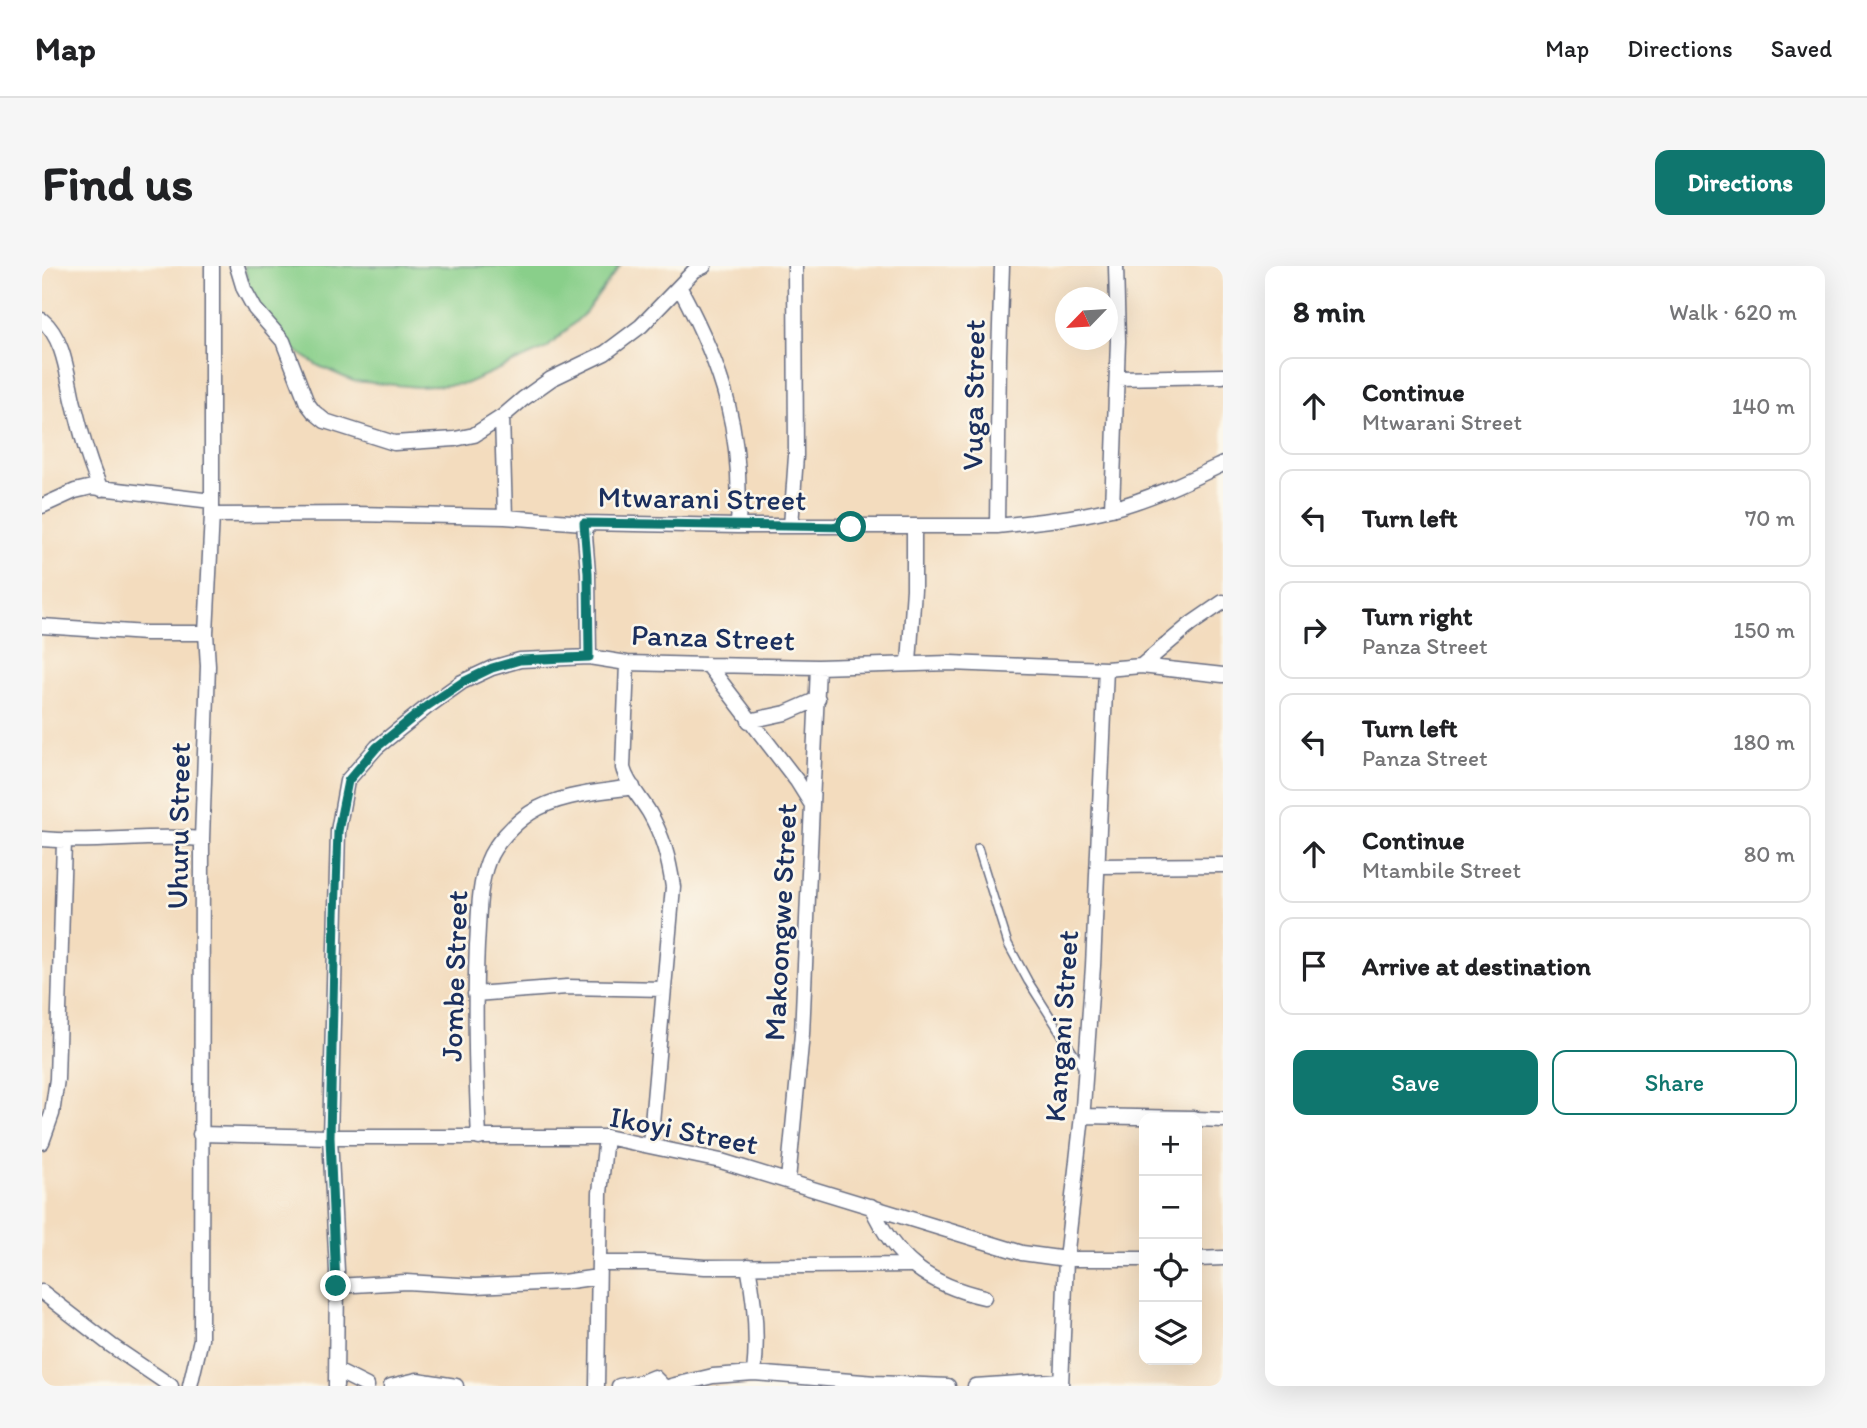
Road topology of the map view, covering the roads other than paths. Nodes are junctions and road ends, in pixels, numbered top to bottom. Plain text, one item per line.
1 (212, 266) edge
2 (237, 266) edge
3 (795, 266) edge
4 (1002, 266) edge
5 (1116, 266) edge
6 (698, 267) edge
7 (680, 288) junction
8 (42, 320) edge
9 (1223, 376) edge
10 (1117, 378) junction
11 (502, 418) junction
12 (1223, 464) edge
13 (101, 489) junction
14 (42, 506) edge
15 (212, 508) junction
16 (1112, 509) junction
17 (505, 517) junction
18 (584, 523) junction
19 (738, 526) junction
20 (791, 526) junction
21 (997, 526) junction
22 (914, 527) junction
23 (1223, 602) edge
24 (42, 626) edge
25 (206, 633) junction
26 (589, 657) junction
27 (627, 663) junction
28 (909, 663) junction
29 (708, 666) junction
30 (1142, 666) junction
31 (818, 667) junction
32 (1105, 669) junction
33 (1217, 675) edge
34 (1223, 685) edge
35 (818, 699) junction
36 (749, 720) junction
37 (633, 788) junction
38 (812, 806) junction
39 (42, 839) edge
40 (202, 839) junction
41 (64, 841) junction
42 (978, 848) dead end
43 (1223, 865) edge
44 (1098, 866) junction
45 (664, 989) junction
46 (475, 994) junction
47 (1085, 1070) junction
48 (1082, 1116) junction
49 (1139, 1117) edge
50 (1202, 1118) edge
51 (1223, 1120) edge
52 (200, 1134) junction
53 (330, 1137) junction
54 (479, 1138) junction
55 (606, 1138) junction
56 (42, 1142) edge
57 (650, 1145) junction
58 (788, 1180) junction
59 (871, 1206) junction
60 (1223, 1258) edge
61 (1066, 1259) junction
62 (1139, 1259) edge
63 (1202, 1259) edge
64 (910, 1265) junction
65 (748, 1266) junction
66 (598, 1270) junction
67 (336, 1286) junction
68 (42, 1292) edge
69 (984, 1297) dead end
70 (754, 1373) junction
71 (337, 1378) edge
72 (721, 1380) edge
73 (1061, 1383) edge
74 (171, 1386) edge
75 (190, 1386) edge
76 (367, 1386) edge
77 (391, 1386) edge
78 (456, 1386) edge
79 (597, 1386) edge
80 (620, 1386) edge
81 (663, 1386) edge
82 (671, 1386) edge
83 (934, 1386) edge
84 (948, 1386) edge
85 (975, 1386) edge

1 - 15 street, Uhuru Street
2 - 11 street
3 - 20 street
4 - 21 street, Vuga Street
5 - 10 street
6 - 7 street
7 - 11 street
7 - 19 street
8 - 13 street
9 - 10 street
10 - 16 street
11 - 17 street
12 - 16 street, Mtwarani Street
13 - 14 street, Mtwarani Street
13 - 15 street, Mtwarani Street
15 - 17 street, Mtwarani Street
15 - 25 street, Uhuru Street
16 - 21 street, Mtwarani Street
17 - 18 street, Mtwarani Street
18 - 19 street, Mtwarani Street
18 - 26 street
19 - 20 street, Mtwarani Street
20 - 22 street, Mtwarani Street
21 - 22 street, Mtwarani Street
22 - 28 street
23 - 30 street
24 - 25 street
25 - 40 street, Uhuru Street
26 - 27 street, Panza Street
26 - 53 street, Panza Street
27 - 29 street, Panza Street
27 - 37 street
28 - 31 street, Panza Street
28 - 32 street, Panza Street
29 - 31 street, Panza Street
29 - 36 street
30 - 32 street, Panza Street
30 - 33 street, Panza Street
31 - 35 street, Makoongwe Street
32 - 44 street, Kangani Street
33 - 34 street
35 - 36 street
35 - 38 street, Makoongwe Street
36 - 38 street
37 - 45 street
37 - 46 street, Jombe Street
38 - 58 street, Makoongwe Street
39 - 41 street
40 - 41 street
40 - 52 street, Uhuru Street
41 - 56 street
42 - 47 lane
43 - 44 street
44 - 47 street, Kangani Street
45 - 46 street
45 - 57 street
46 - 54 street, Jombe Street
47 - 48 street, Kangani Street
48 - 49 street
48 - 61 street, Kangani Street
50 - 51 street
52 - 53 street, Ikoyi Street
52 - 75 street, Uhuru Street
53 - 54 street, Ikoyi Street
53 - 67 street, Panza Street
54 - 55 street, Ikoyi Street
55 - 57 street, Ikoyi Street
55 - 66 street
57 - 58 street, Ikoyi Street
58 - 59 street, Ikoyi Street
59 - 61 street, Ikoyi Street
59 - 64 street
60 - 63 street
61 - 62 street, Ikoyi Street
61 - 73 street, Kangani Street
64 - 65 street
64 - 69 street
65 - 66 street
65 - 70 street
66 - 67 street
66 - 79 street
67 - 71 street, Panza Street
68 - 74 street
70 - 72 street
70 - 83 street
71 - 76 street
72 - 82 street
73 - 85 street
77 - 78 street
80 - 81 street
83 - 84 street

